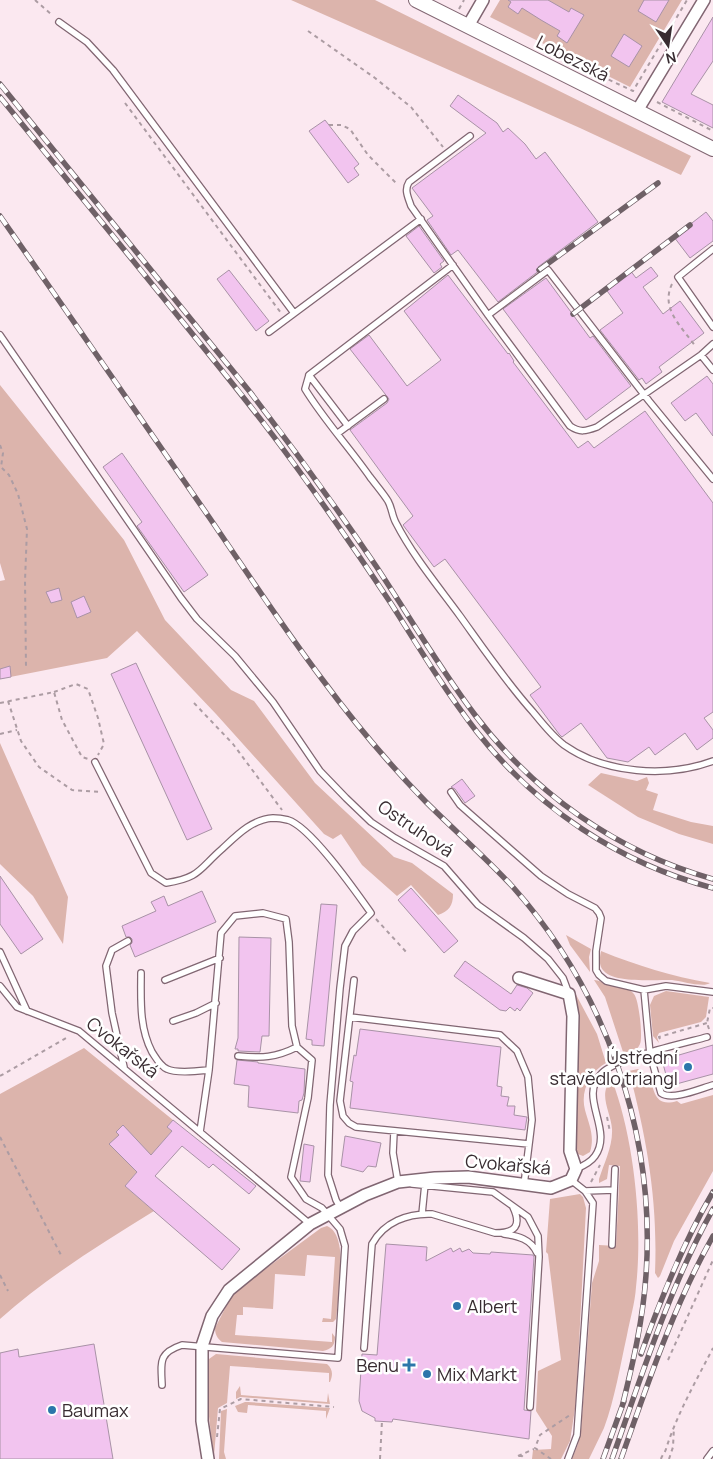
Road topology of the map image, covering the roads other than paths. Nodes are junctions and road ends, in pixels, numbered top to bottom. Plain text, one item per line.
1 (416, 0) edge
2 (483, 0) edge
3 (704, 0) edge
4 (59, 22) road end
5 (468, 26) junction
6 (637, 111) junction
7 (470, 136) dead end
8 (713, 149) edge
9 (421, 219) junction
10 (713, 249) edge
11 (453, 265) junction
12 (294, 313) junction
13 (488, 315) junction
14 (713, 328) edge
15 (268, 332) dead end
16 (0, 336) edge
17 (713, 344) edge
18 (701, 355) junction
19 (713, 370) edge
20 (309, 375) junction
21 (644, 395) junction
22 (384, 399) dead end
23 (348, 426) junction
24 (338, 433) junction
25 (713, 479) edge
26 (713, 761) edge
27 (96, 762) road end
28 (451, 792) dead end
29 (128, 941) dead end
30 (0, 952) edge
31 (220, 958) junction
32 (141, 973) dead end
33 (519, 978) dead end
34 (165, 980) dead end
35 (354, 980) dead end
36 (0, 986) edge
37 (644, 990) junction
38 (713, 992) edge
39 (569, 994) junction
40 (216, 1002) junction
41 (27, 1011) junction
42 (350, 1017) junction
43 (173, 1021) dead end
44 (709, 1035) road end
45 (297, 1047) junction
46 (650, 1054) junction
47 (238, 1056) dead end
48 (124, 1068) junction
49 (209, 1070) junction
50 (713, 1085) edge
51 (200, 1132) junction
52 (394, 1132) junction
53 (529, 1144) junction
54 (576, 1169) junction
55 (615, 1169) dead end
56 (571, 1180) junction
57 (398, 1182) junction
58 (426, 1183) junction
59 (524, 1185) junction
60 (614, 1190) junction
61 (585, 1191) junction
62 (512, 1204) junction
63 (340, 1208) junction
64 (422, 1214) junction
65 (328, 1215) junction
66 (310, 1224) junction
67 (495, 1233) junction
68 (612, 1245) dead end
69 (539, 1257) junction
70 (202, 1346) junction
71 (364, 1348) dead end
72 (162, 1385) dead end
73 (530, 1407) dead end
74 (713, 1451) edge
75 (208, 1459) edge
76 (568, 1459) edge
77 (707, 1459) edge

1 - 5 street, Lobezská
2 - 5 street
3 - 6 street
4 - 12 lane
5 - 6 street, Lobezská
6 - 8 street, Lobezská
7 - 9 lane
9 - 11 lane
9 - 12 lane
10 - 14 lane
11 - 13 lane
11 - 20 lane
12 - 15 lane
13 - 21 lane
13 - 21 lane
16 - 39 lane, Ostruhová
17 - 18 lane
18 - 19 lane
18 - 21 lane
20 - 23 lane
20 - 24 lane
21 - 25 lane
22 - 23 lane
23 - 24 lane
24 - 26 lane
27 - 63 lane
28 - 37 lane
29 - 48 lane
30 - 41 lane
31 - 34 lane
31 - 40 lane
31 - 45 lane
32 - 49 lane
33 - 39 street
35 - 42 lane
36 - 41 lane, Cvokařská
37 - 38 lane
37 - 46 lane
39 - 54 street, Ostruhová
40 - 43 lane
40 - 49 lane
41 - 48 lane, Cvokařská
42 - 52 lane
42 - 53 lane
44 - 46 lane
45 - 47 lane
45 - 65 lane
46 - 50 lane
46 - 54 lane
48 - 51 lane, Cvokařská
49 - 51 lane
51 - 66 lane, Cvokařská
52 - 53 lane
52 - 57 lane
53 - 59 lane
54 - 56 street
55 - 60 lane
56 - 59 street, Cvokařská
56 - 61 lane, Cvokařská
57 - 58 street, Cvokařská
57 - 63 street, Cvokařská
58 - 59 street, Cvokařská
58 - 62 lane
58 - 64 lane
60 - 61 lane
60 - 68 lane
61 - 76 lane
62 - 67 lane
62 - 69 lane
63 - 65 street, Cvokařská
64 - 67 lane
64 - 71 lane
65 - 66 street, Cvokařská
65 - 70 lane
66 - 70 street, Cvokařská
67 - 69 lane
69 - 73 lane
70 - 72 lane
70 - 75 street, Cvokařská
74 - 77 lane

